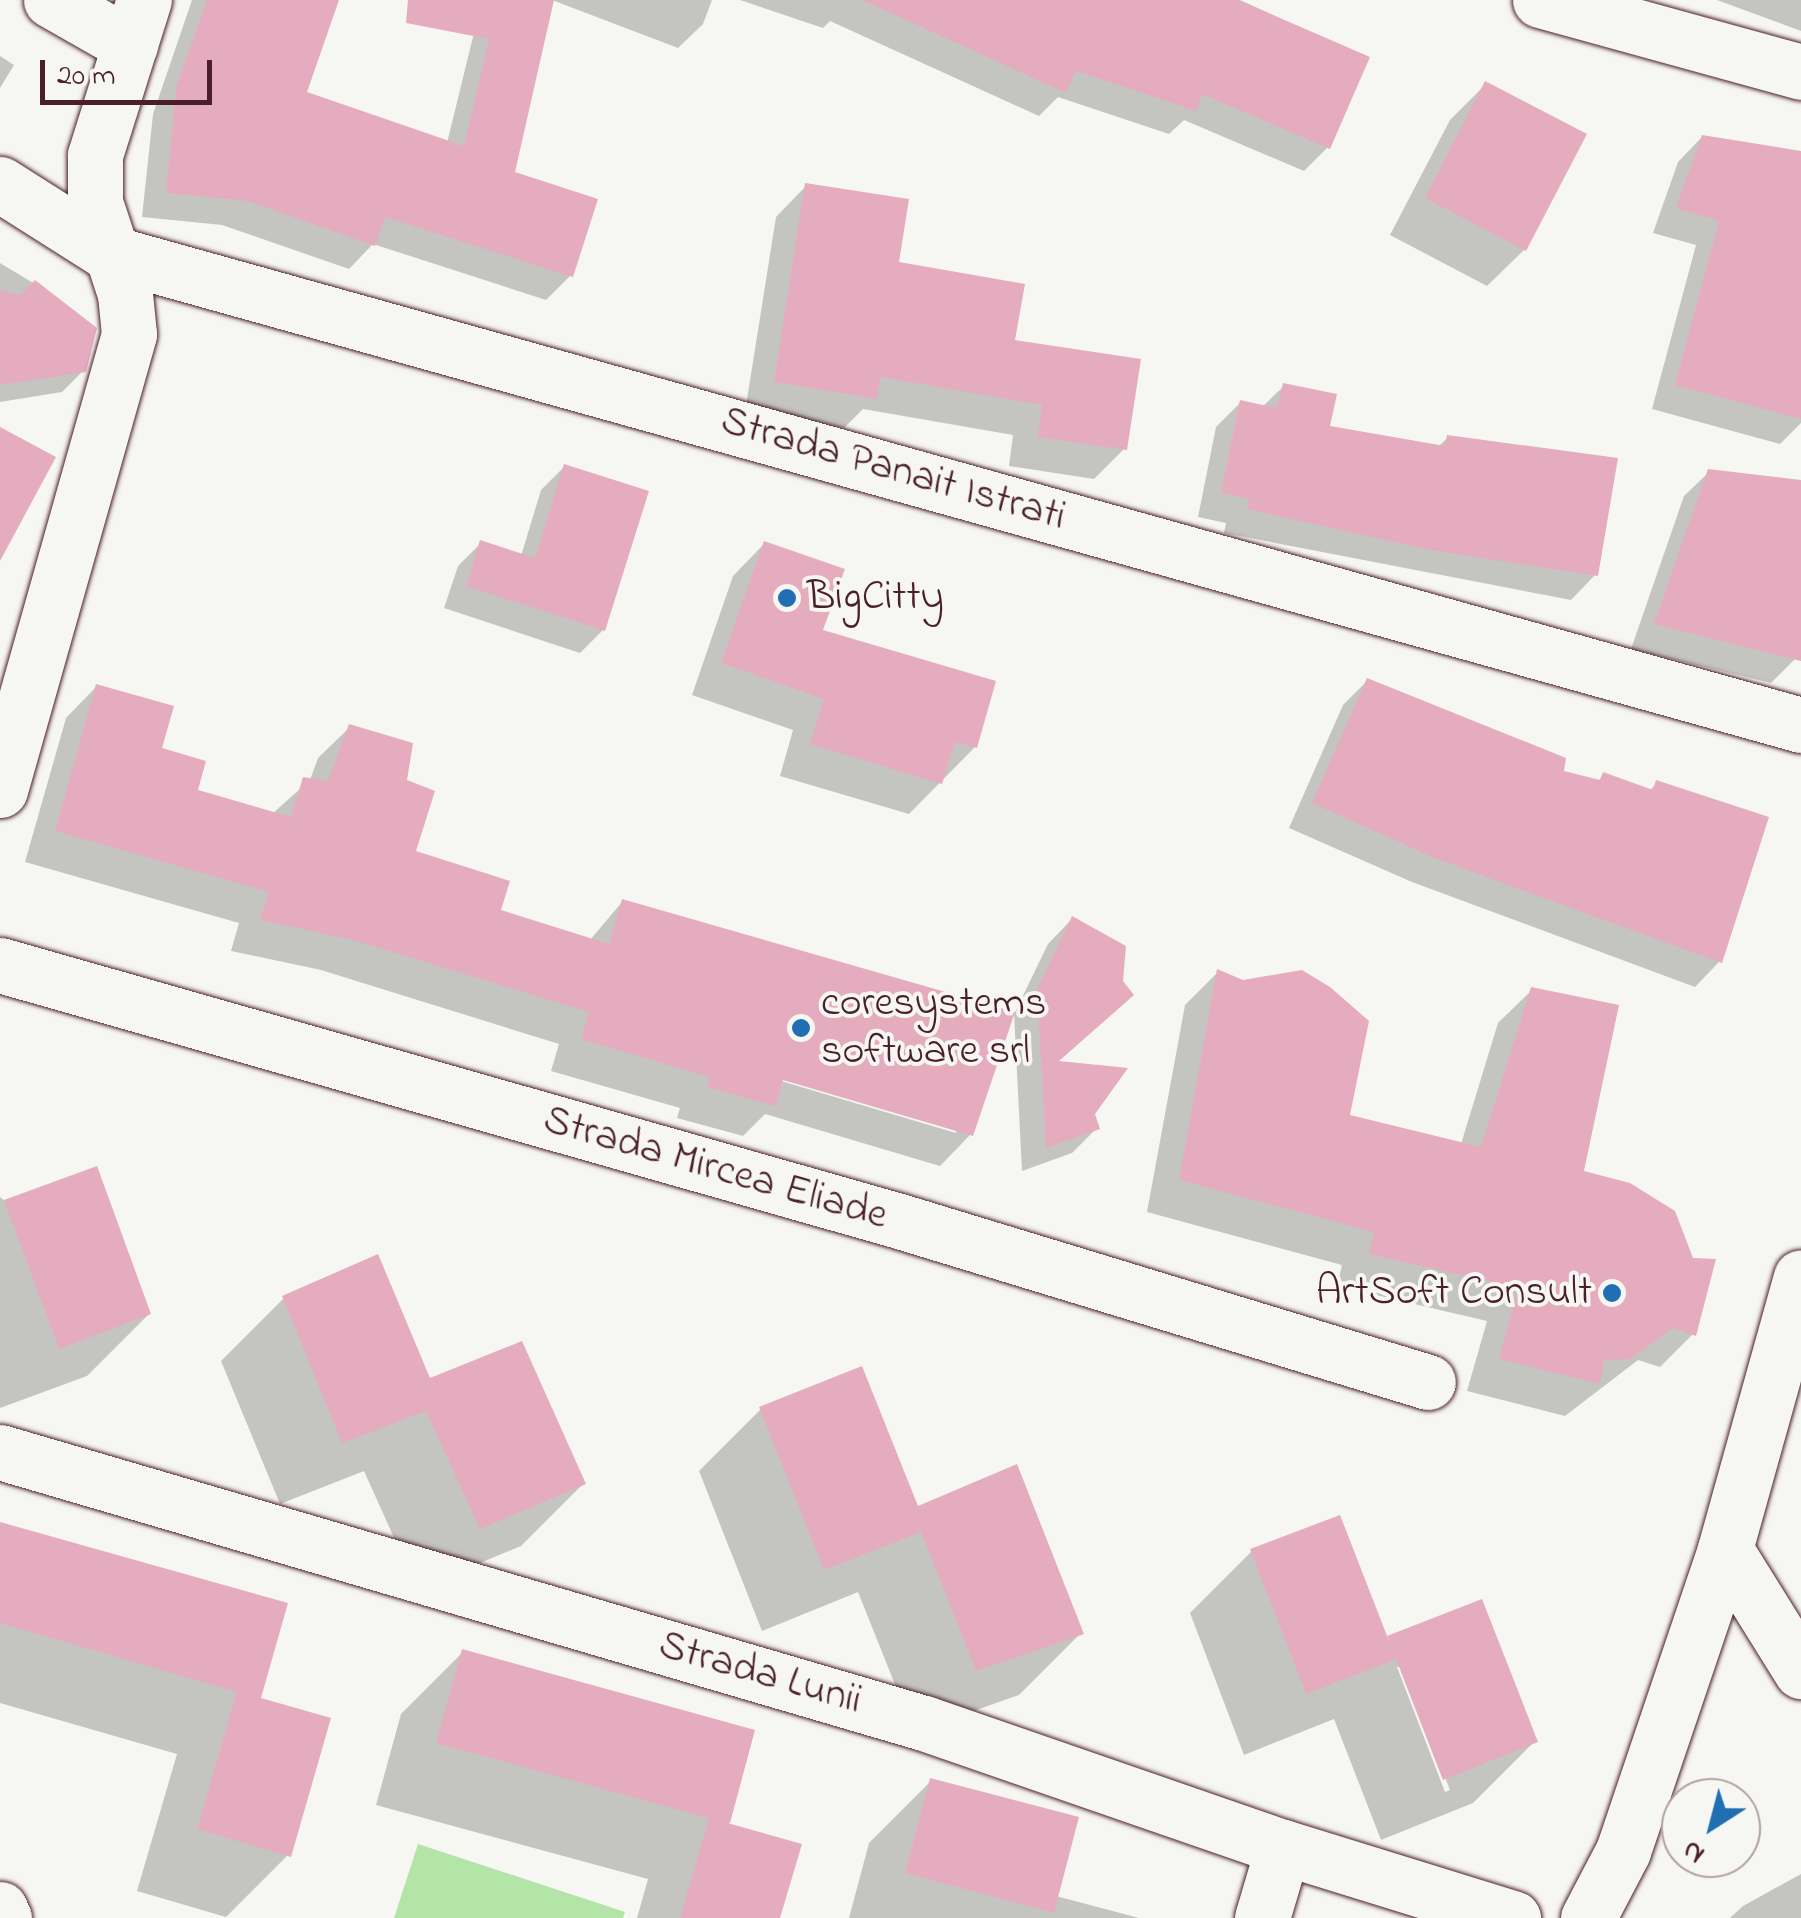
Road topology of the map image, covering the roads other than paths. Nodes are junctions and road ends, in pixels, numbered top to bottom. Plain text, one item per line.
1 (51, 0) edge
2 (1540, 0) edge
3 (137, 22) edge
4 (1801, 72) edge
5 (0, 184) edge
6 (107, 252) junction
7 (1801, 724) edge
8 (0, 790) edge
9 (0, 965) edge
10 (1801, 1277) edge
11 (1428, 1382) dead end
12 (0, 1452) edge
13 (1726, 1549) junction
14 (1801, 1671) edge
15 (1283, 1847) junction
16 (0, 1909) edge
17 (4, 1918) edge
18 (1262, 1918) edge
19 (1513, 1918) edge
20 (1588, 1918) edge

1 - 3 street
2 - 4 street
3 - 6 street
5 - 6 street, Strada Panait Istrati
6 - 7 street, Strada Panait Istrati
6 - 8 street
9 - 11 street, Strada Mircea Eliade
10 - 13 street
12 - 15 street, Strada Lunii
13 - 14 street
13 - 20 street
15 - 18 street
15 - 19 street, Strada Lunii
16 - 17 street

